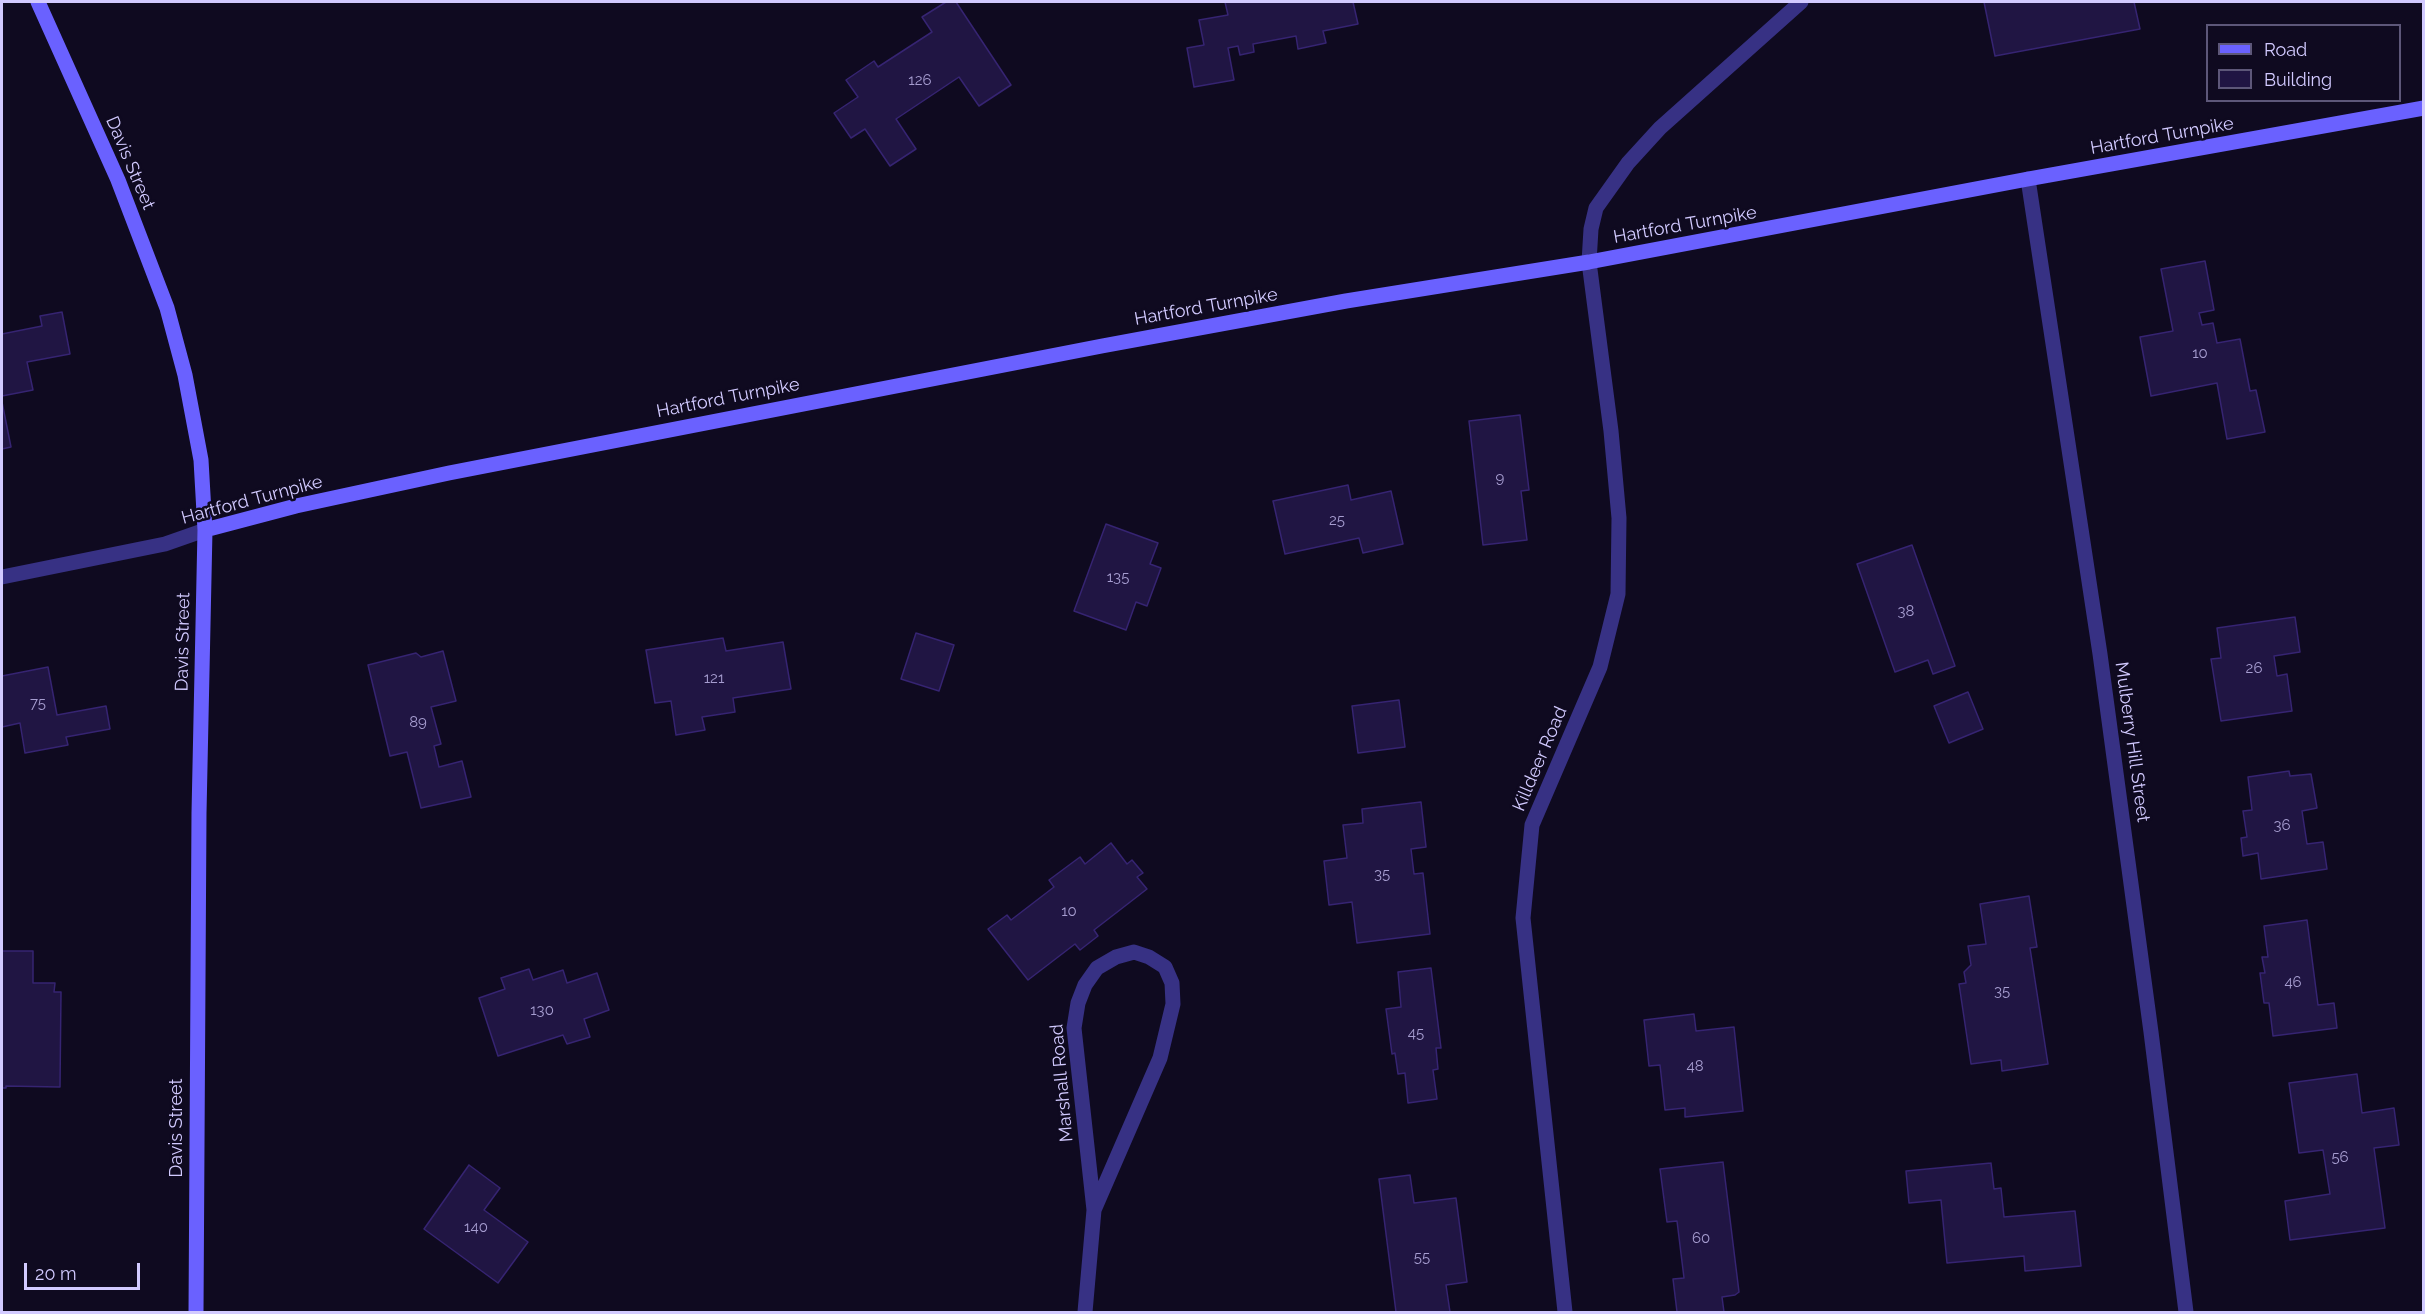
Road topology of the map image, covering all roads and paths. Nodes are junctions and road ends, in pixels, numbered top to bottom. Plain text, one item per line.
1 (38, 2) edge
2 (1801, 2) edge
3 (2424, 108) edge
4 (2028, 179) junction
5 (1588, 262) junction
6 (205, 531) junction
7 (2, 577) edge
8 (1094, 1210) junction
9 (196, 1312) edge
10 (1085, 1312) edge
11 (1565, 1312) edge
12 (2186, 1312) edge

1 - 6 main road, Davis Street
2 - 5 street, Killdeer Road
3 - 4 main road, Hartford Turnpike
4 - 5 main road, Hartford Turnpike
4 - 12 street, Mulberry Hill Street
5 - 6 main road, Hartford Turnpike
5 - 11 street, Killdeer Road
6 - 7 street, Hartford Turnpike
6 - 9 main road, Davis Street
8 - 8 street, Marshall Road
8 - 10 street, Marshall Road

